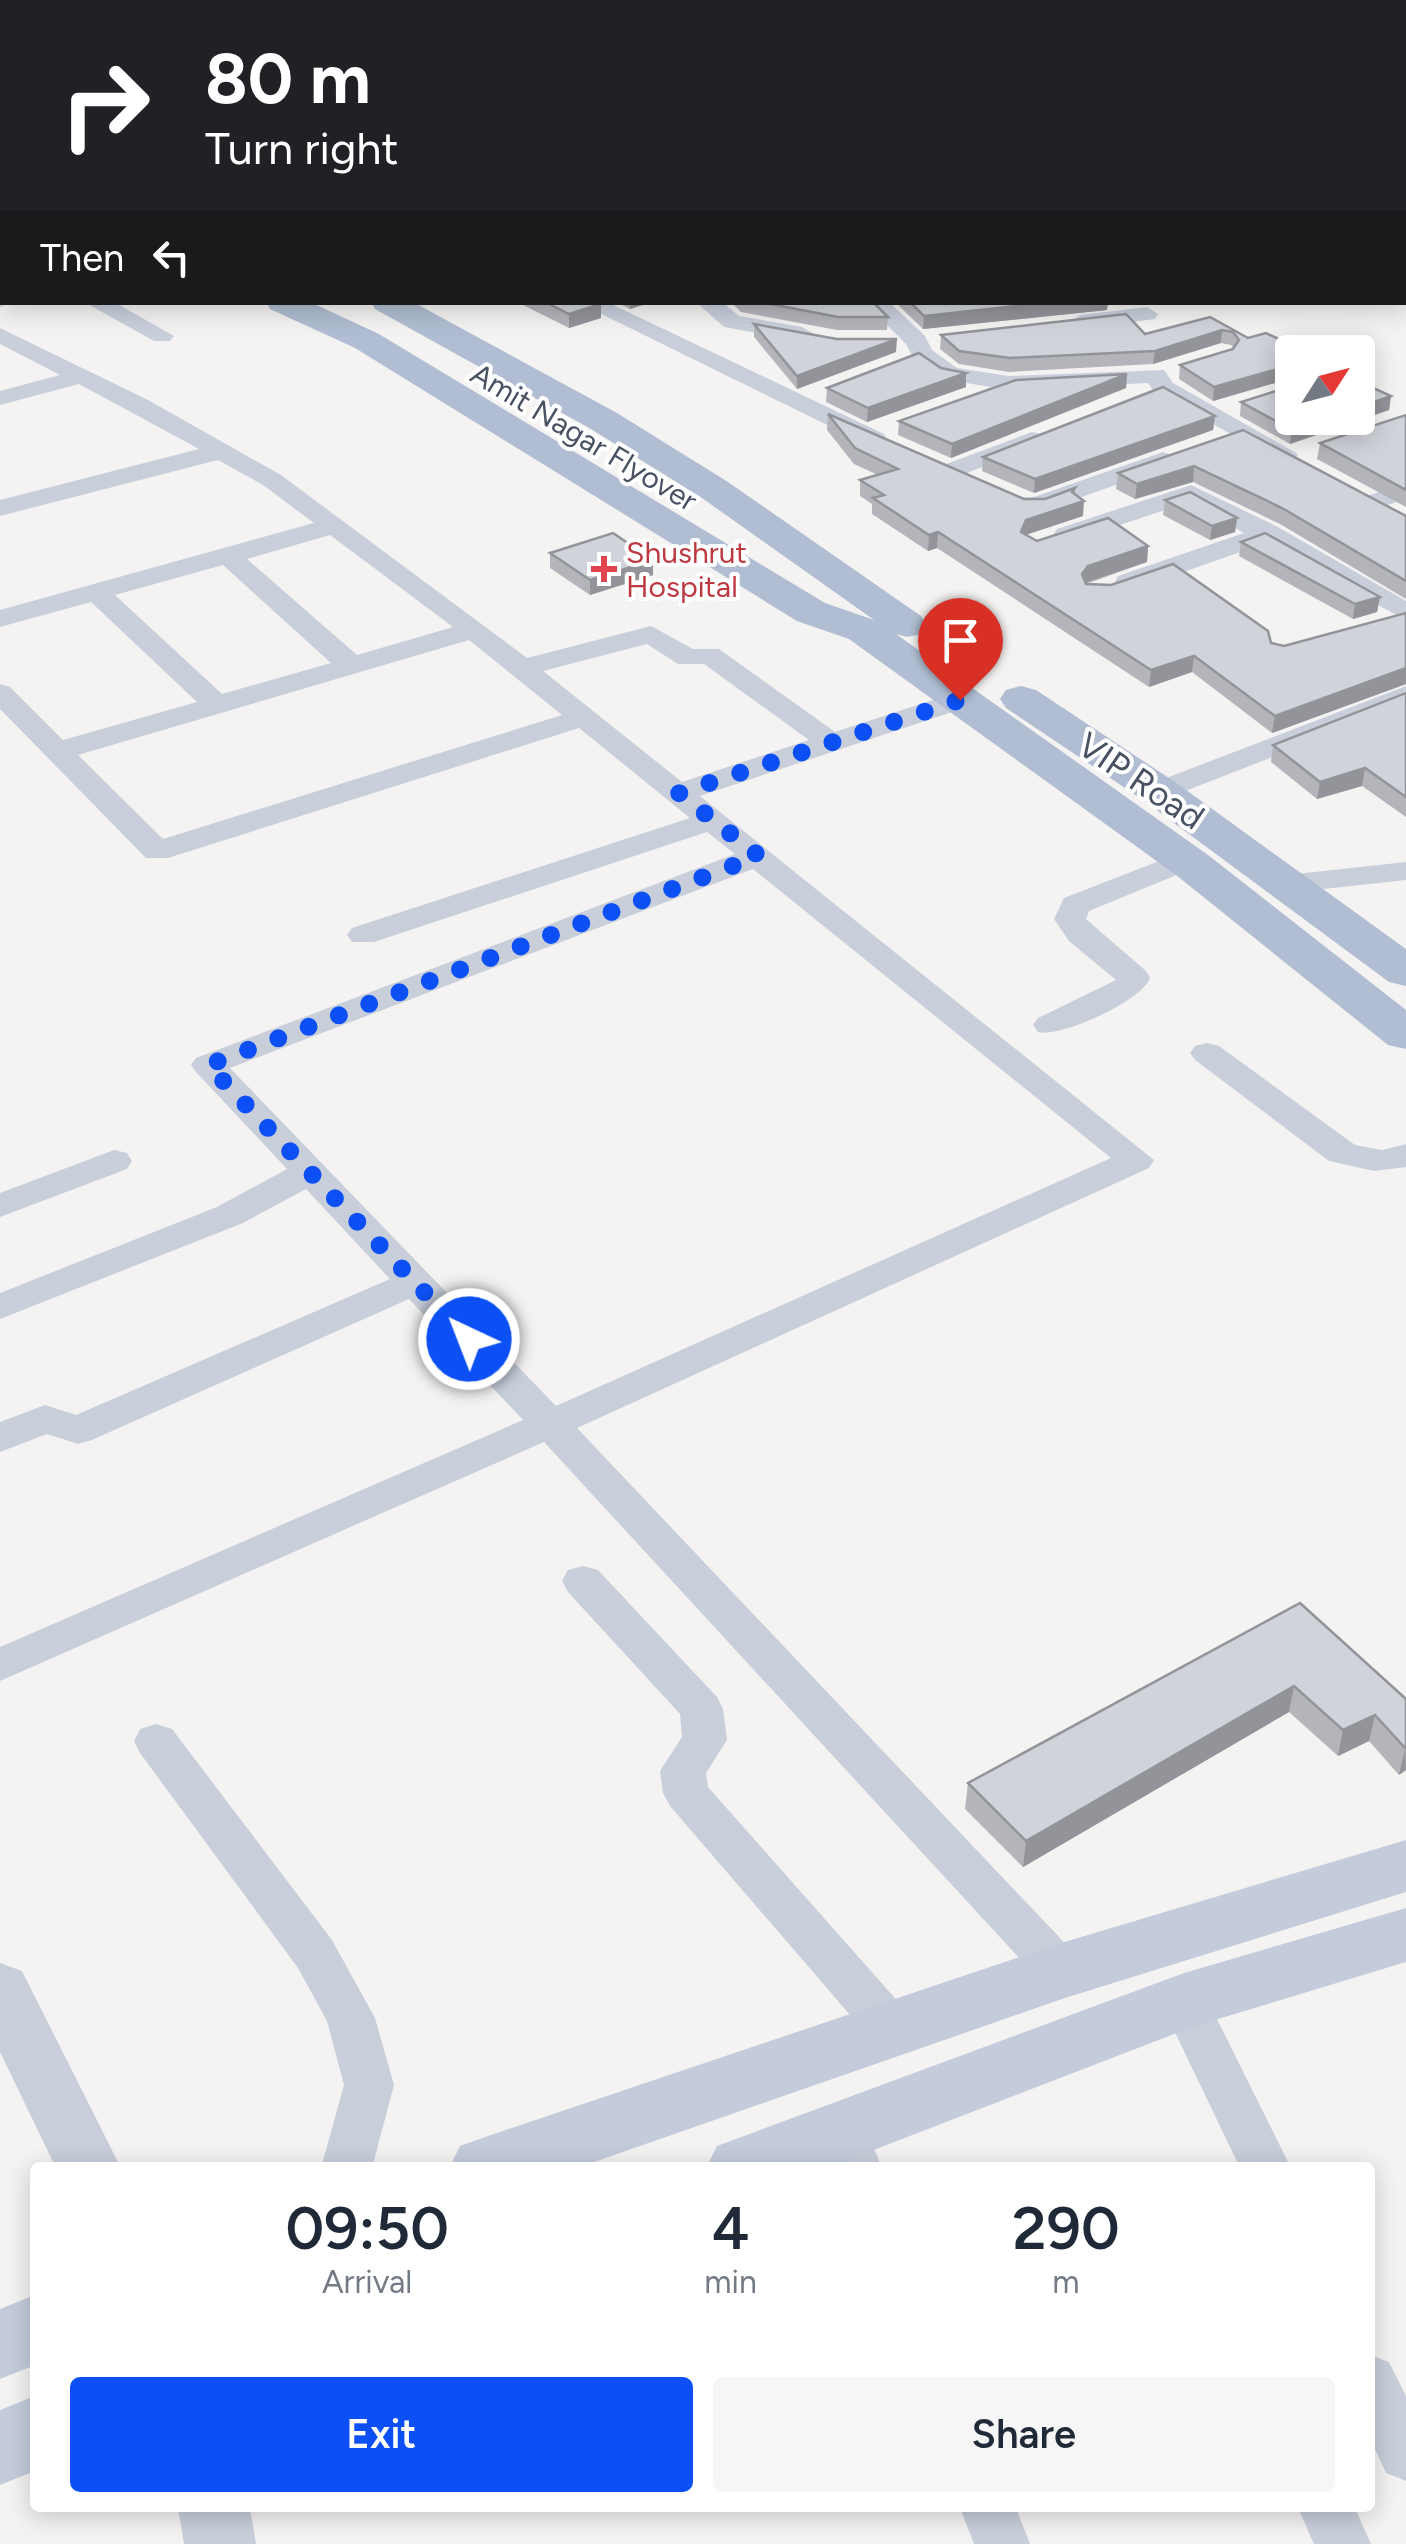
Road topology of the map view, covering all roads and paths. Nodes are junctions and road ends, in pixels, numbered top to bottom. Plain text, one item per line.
1 (101, 305) edge
2 (289, 305) edge
3 (347, 305) edge
4 (392, 305) edge
5 (436, 305) edge
6 (594, 305) edge
7 (712, 305) edge
8 (878, 305) edge
9 (1147, 314) dead end
10 (1051, 326) edge
11 (0, 336) edge
12 (162, 336) dead end
13 (820, 338) edge
14 (877, 341) edge
15 (920, 349) junction
16 (82, 376) junction
17 (1164, 378) junction
18 (1009, 383) junction
19 (833, 388) edge
20 (0, 398) edge
21 (798, 401) junction
22 (1127, 402) edge
23 (956, 403) edge
24 (1244, 403) edge
25 (1212, 414) junction
26 (902, 422) edge
27 (1056, 430) edge
28 (1242, 432) junction
29 (866, 435) junction
30 (900, 450) edge
31 (222, 451) junction
32 (1302, 457) edge
33 (1406, 491) edge
34 (0, 508) edge
35 (1406, 522) edge
36 (334, 526) junction
37 (1269, 532) junction
38 (1036, 545) edge
39 (228, 556) junction
40 (96, 592) junction
41 (1098, 592) edge
42 (1406, 614) edge
43 (866, 615) junction
44 (0, 619) edge
45 (1368, 626) edge
46 (474, 630) junction
47 (352, 666) junction
48 (522, 668) junction
49 (0, 694) edge
50 (1406, 696) edge
51 (960, 700) junction
52 (217, 705) junction
53 (584, 717) junction
54 (831, 743) junction
55 (58, 752) junction
56 (1160, 791) junction
57 (679, 793) junction
58 (713, 820) junction
59 (759, 856) junction
60 (1185, 860) junction
61 (1406, 872) edge
62 (1287, 884) junction
63 (362, 935) dead end
64 (1406, 972) edge
65 (1050, 1024) dead end
66 (1406, 1034) edge
67 (1207, 1054) dead end
68 (1406, 1154) edge
69 (114, 1161) dead end
70 (310, 1172) junction
71 (0, 1206) edge
72 (415, 1282) junction
73 (3, 1302) edge
74 (550, 1424) junction
75 (0, 1438) edge
76 (583, 1581) dead end
77 (0, 1665) edge
78 (156, 1741) dead end
79 (1406, 1866) edge
80 (1406, 1935) edge
81 (1061, 1972) junction
82 (0, 1989) edge
83 (1184, 2001) junction
84 (892, 2029) junction
85 (850, 2149) edge
86 (86, 2162) edge
87 (348, 2162) edge
88 (503, 2162) edge
89 (776, 2162) edge
90 (1263, 2162) edge
91 (30, 2332) edge
92 (0, 2344) edge
93 (1375, 2390) edge
94 (30, 2435) edge
95 (0, 2448) edge
96 (1406, 2454) edge
97 (215, 2512) edge
98 (990, 2512) edge
99 (1328, 2512) edge
100 (220, 2544) edge
101 (1002, 2544) edge
102 (1343, 2544) edge

1 - 12 street
2 - 43 main road
3 - 43 main road, Amit Nagar Flyover
4 - 43 main road, Amit Nagar Flyover
5 - 43 main road
6 - 21 street
7 - 13 street
8 - 15 street
9 - 10 street
11 - 16 street
14 - 15 street
15 - 18 street
16 - 20 street
16 - 31 street
17 - 18 street
17 - 22 street
17 - 25 street
18 - 23 street
19 - 21 street
21 - 29 street
24 - 25 street
25 - 28 street
26 - 29 street
27 - 28 street
28 - 32 street
29 - 30 street
31 - 34 street
31 - 36 street
33 - 35 street
36 - 39 street
36 - 46 street
37 - 38 street
37 - 41 street
37 - 42 street
39 - 40 street
39 - 47 street
40 - 44 street
40 - 52 street
42 - 45 street
43 - 51 main road, VIP Road
43 - 56 main road, VIP Road
46 - 47 street
46 - 48 street
47 - 52 street
48 - 53 street
48 - 54 street
49 - 55 street
50 - 56 street
51 - 54 street
51 - 60 main road, VIP Road
52 - 55 street
53 - 55 street
53 - 57 street
54 - 57 street
56 - 62 main road, VIP Road
57 - 58 street
58 - 59 street
58 - 63 street
59 - 70 street
59 - 74 street
60 - 65 street
60 - 66 main road, VIP Road
61 - 62 street
62 - 64 main road, VIP Road
67 - 68 street
69 - 71 street
70 - 72 street
70 - 73 street
72 - 74 street
72 - 75 street
74 - 77 street
74 - 81 street
76 - 84 street
78 - 87 street
79 - 81 main road
80 - 83 main road
81 - 84 main road
82 - 86 street
83 - 85 main road
83 - 90 street
84 - 88 main road
85 - 89 main road
91 - 92 main road
93 - 96 street
94 - 95 main road
97 - 100 street
98 - 101 street
99 - 102 street

